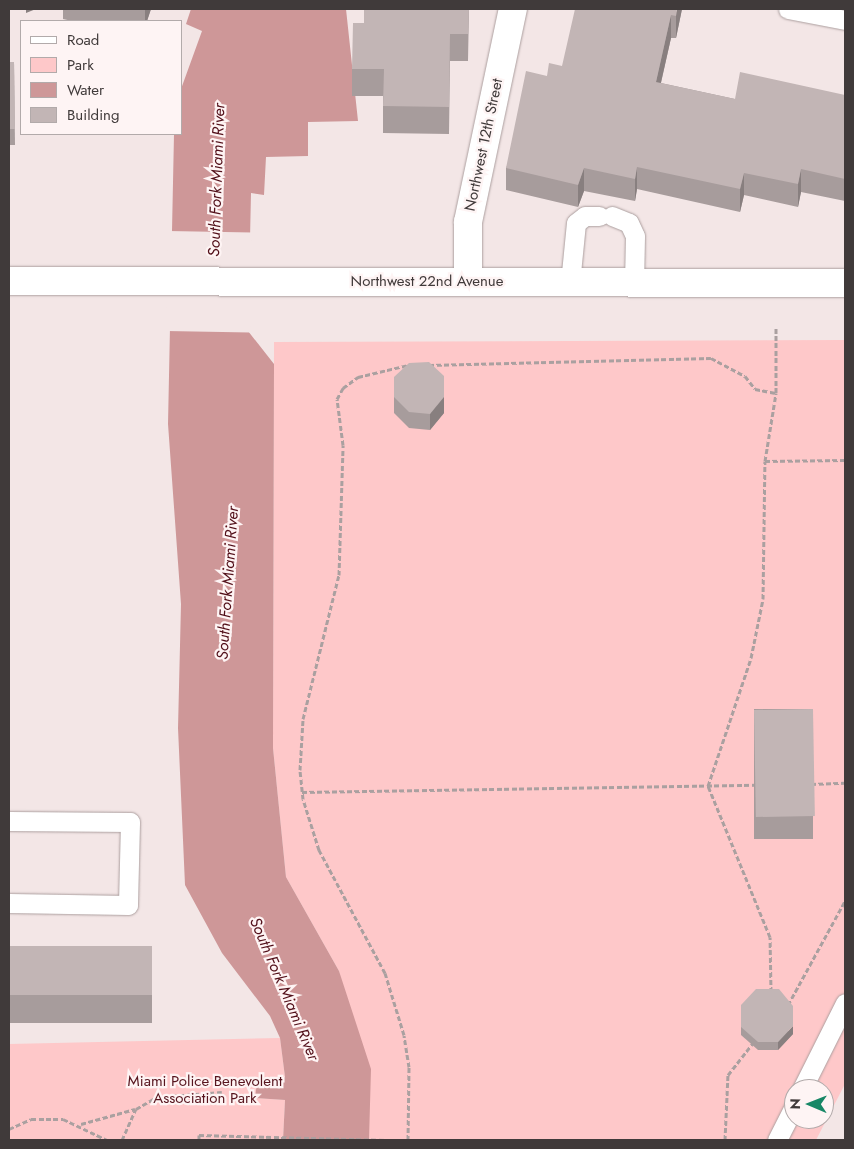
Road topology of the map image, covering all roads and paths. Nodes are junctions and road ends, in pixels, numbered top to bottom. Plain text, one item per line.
1 (513, 9) edge
2 (788, 9) edge
3 (845, 20) edge
4 (9, 281) edge
5 (468, 282) junction
6 (634, 282) junction
7 (570, 283) junction
8 (845, 283) edge
9 (776, 328) dead end
10 (416, 365) edge
11 (424, 365) edge
12 (776, 393) junction
13 (845, 460) edge
14 (765, 461) junction
15 (845, 783) edge
16 (767, 784) edge
17 (806, 784) edge
18 (708, 786) junction
19 (302, 792) junction
20 (9, 821) edge
21 (845, 901) edge
22 (9, 903) edge
23 (845, 1003) edge
24 (771, 1004) edge
25 (783, 1010) edge
26 (759, 1036) edge
27 (807, 1079) edge
28 (222, 1092) dead end
29 (136, 1109) junction
30 (81, 1124) junction
31 (784, 1126) edge
32 (9, 1129) edge
33 (387, 1139) edge
34 (107, 1140) edge
35 (122, 1140) edge
36 (199, 1140) edge
37 (408, 1140) edge
38 (725, 1140) edge
39 (777, 1140) edge

1 - 5 main road, Northwest 12th Street
2 - 3 lane
4 - 5 main road, Northwest 22nd Avenue
5 - 7 main road, Northwest 22nd Avenue
6 - 7 main road, Northwest 22nd Avenue
6 - 7 lane
6 - 8 main road, Northwest 22nd Avenue
9 - 12 path
10 - 19 path
11 - 12 path
12 - 14 path
13 - 14 path
14 - 18 path
15 - 17 path
16 - 18 path
18 - 19 path
18 - 24 path
19 - 37 path
20 - 22 lane
21 - 25 path
23 - 27 lane
26 - 38 path
28 - 29 path
29 - 30 path
29 - 35 path
30 - 32 path
30 - 34 path
31 - 39 lane
33 - 36 path

